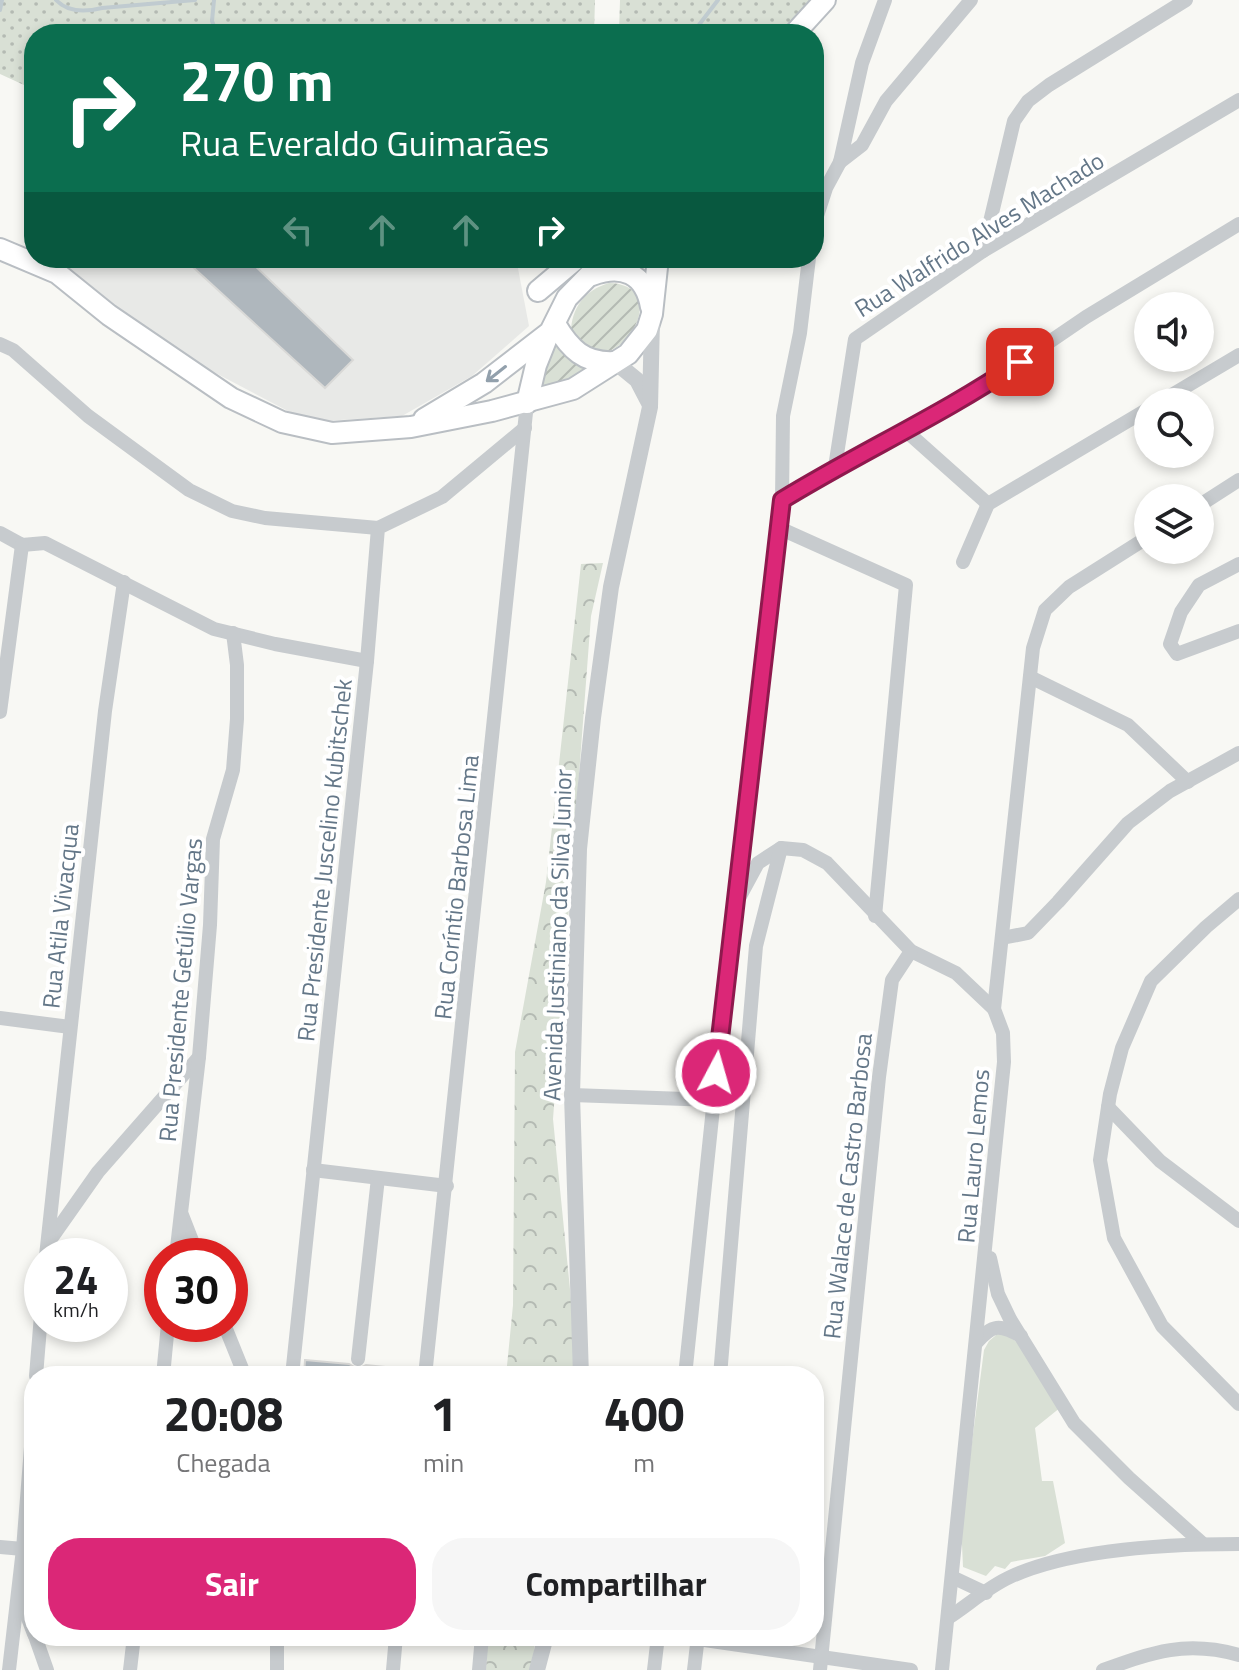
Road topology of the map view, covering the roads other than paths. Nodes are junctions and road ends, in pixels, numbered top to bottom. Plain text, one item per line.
1 (825, 0) edge
2 (885, 0) edge
3 (971, 0) edge
4 (1186, 0) edge
5 (803, 24) edge
6 (1239, 100) edge
7 (840, 162) junction
8 (824, 194) edge
9 (1239, 224) edge
10 (0, 249) edge
11 (983, 251) junction
12 (24, 259) edge
13 (45, 268) edge
14 (563, 268) edge
15 (598, 268) edge
16 (657, 268) edge
17 (808, 268) edge
18 (592, 275) junction
19 (538, 291) dead end
20 (652, 314) junction
21 (552, 328) junction
22 (0, 344) edge
23 (1239, 355) edge
24 (615, 362) junction
25 (1184, 388) edge
26 (527, 403) junction
27 (650, 407) junction
28 (1134, 417) edge
29 (411, 427) junction
30 (525, 428) junction
31 (905, 430) junction
32 (835, 467) junction
33 (1239, 480) edge
34 (1214, 496) edge
35 (782, 500) junction
36 (988, 504) junction
37 (378, 528) junction
38 (779, 528) junction
39 (0, 533) edge
40 (22, 545) junction
41 (1134, 546) edge
42 (963, 562) dead end
43 (1239, 564) edge
44 (124, 582) junction
45 (1239, 631) edge
46 (233, 633) junction
47 (367, 661) junction
48 (1030, 677) junction
49 (0, 712) edge
50 (1238, 755) edge
51 (1188, 782) junction
52 (781, 848) junction
53 (1239, 899) edge
54 (734, 907) junction
55 (875, 916) junction
56 (1002, 938) junction
57 (911, 951) junction
58 (994, 1009) junction
59 (0, 1018) edge
60 (70, 1027) junction
61 (199, 1057) junction
62 (572, 1095) junction
63 (713, 1100) junction
64 (1108, 1107) junction
65 (313, 1170) junction
66 (378, 1178) junction
67 (447, 1186) junction
68 (181, 1211) junction
69 (1239, 1221) edge
70 (47, 1238) edge
71 (55, 1238) edge
72 (178, 1238) edge
73 (191, 1238) edge
74 (987, 1247) junction
75 (1025, 1338) junction
76 (39, 1342) edge
77 (166, 1342) edge
78 (231, 1342) edge
79 (976, 1343) junction
80 (358, 1359) dead end
81 (37, 1366) edge
82 (164, 1366) edge
83 (241, 1366) edge
84 (293, 1366) edge
85 (426, 1366) edge
86 (581, 1366) edge
87 (686, 1366) edge
88 (721, 1366) edge
89 (1239, 1404) edge
90 (24, 1536) edge
91 (1203, 1544) junction
92 (1239, 1544) edge
93 (0, 1547) edge
94 (23, 1549) junction
95 (952, 1577) junction
96 (18, 1592) junction
97 (986, 1593) junction
98 (24, 1608) edge
99 (948, 1618) junction
100 (15, 1623) junction
101 (824, 1633) edge
102 (0, 1640) edge
103 (38, 1646) edge
104 (133, 1646) edge
105 (277, 1646) edge
106 (395, 1646) edge
107 (481, 1646) edge
108 (543, 1646) edge
109 (657, 1646) edge
110 (697, 1646) edge
111 (741, 1646) edge
112 (1239, 1655) edge
113 (821, 1663) edge
114 (9, 1670) edge
115 (47, 1670) edge
116 (130, 1670) edge
117 (277, 1670) edge
118 (393, 1670) edge
119 (479, 1670) edge
120 (537, 1670) edge
121 (654, 1670) edge
122 (694, 1670) edge
123 (911, 1670) edge
124 (942, 1670) edge
125 (1103, 1670) edge

1 - 5 main road
2 - 7 street
3 - 7 street
4 - 11 street
6 - 11 street, Rua Walfrido Alves Machado
7 - 8 street
9 - 31 street
10 - 12 main road
11 - 32 street, Rua Walfrido Alves Machado
13 - 29 main road
14 - 19 main road
15 - 18 main road
16 - 20 main road
17 - 35 street
18 - 20 main road
18 - 21 main road
20 - 24 main road
20 - 27 street, Avenida Justiniano da Silva Junior
21 - 24 main road
21 - 26 main road
21 -> 29 main road
22 - 37 street
23 - 25 street
24 - 26 main road
24 - 27 street
26 - 29 main road
26 - 30 street, Rua Coríntio Barbosa Lima
27 - 62 street, Avenida Justiniano da Silva Junior
28 - 36 street
30 - 37 street
30 - 67 street, Rua Coríntio Barbosa Lima
31 - 32 street
31 - 36 street
32 - 35 street
33 - 34 street
35 - 38 street
36 - 42 street
37 - 47 street, Rua Presidente Juscelino Kubitschek
38 - 54 street
38 - 55 street
39 - 40 street
40 - 44 street
40 - 49 street
41 - 48 street, Rua Lauro Lemos
43 - 45 street
44 - 46 street
44 - 60 street, Rua Atila Vivacqua
46 - 47 street
46 - 61 street, Rua Presidente Getúlio Vargas
47 - 65 street, Rua Presidente Juscelino Kubitschek
48 - 51 street
48 - 56 street, Rua Lauro Lemos
50 - 51 street
51 - 56 street
52 - 54 street
52 - 55 street
52 - 88 street
53 - 64 street
54 - 63 street
55 - 57 street
56 - 58 street, Rua Lauro Lemos
57 - 58 street
57 - 101 street, Rua Walace de Castro Barbosa
58 - 74 street, Rua Lauro Lemos
59 - 60 street
60 - 70 street, Rua Atila Vivacqua
61 - 68 street, Rua Presidente Getúlio Vargas
61 - 71 street
62 - 63 street
62 - 86 street, Avenida Justiniano da Silva Junior
63 - 87 street
64 - 69 street
64 - 89 street
65 - 66 street
65 - 84 street, Rua Presidente Juscelino Kubitschek
66 - 67 street
66 - 80 street
67 - 85 street, Rua Coríntio Barbosa Lima
68 - 72 street, Rua Presidente Getúlio Vargas
68 - 73 street
74 - 75 street
74 - 79 street, Rua Lauro Lemos
75 - 79 street
75 - 91 street
76 - 81 street
77 - 82 street
78 - 83 street
79 - 95 street, Rua Lauro Lemos
90 - 94 street
91 - 92 street
91 - 97 street
93 - 94 street
94 - 96 street
95 - 97 street
95 - 99 street, Rua Lauro Lemos
96 - 98 street
96 - 100 street
97 - 99 street
99 - 124 street, Rua Lauro Lemos
100 - 102 street
100 - 114 street
103 - 115 street
104 - 116 street
105 - 117 street
106 - 118 street
107 - 119 street
108 - 120 street
109 - 121 street
110 - 122 street
111 - 113 street
112 - 125 street
113 - 123 street

